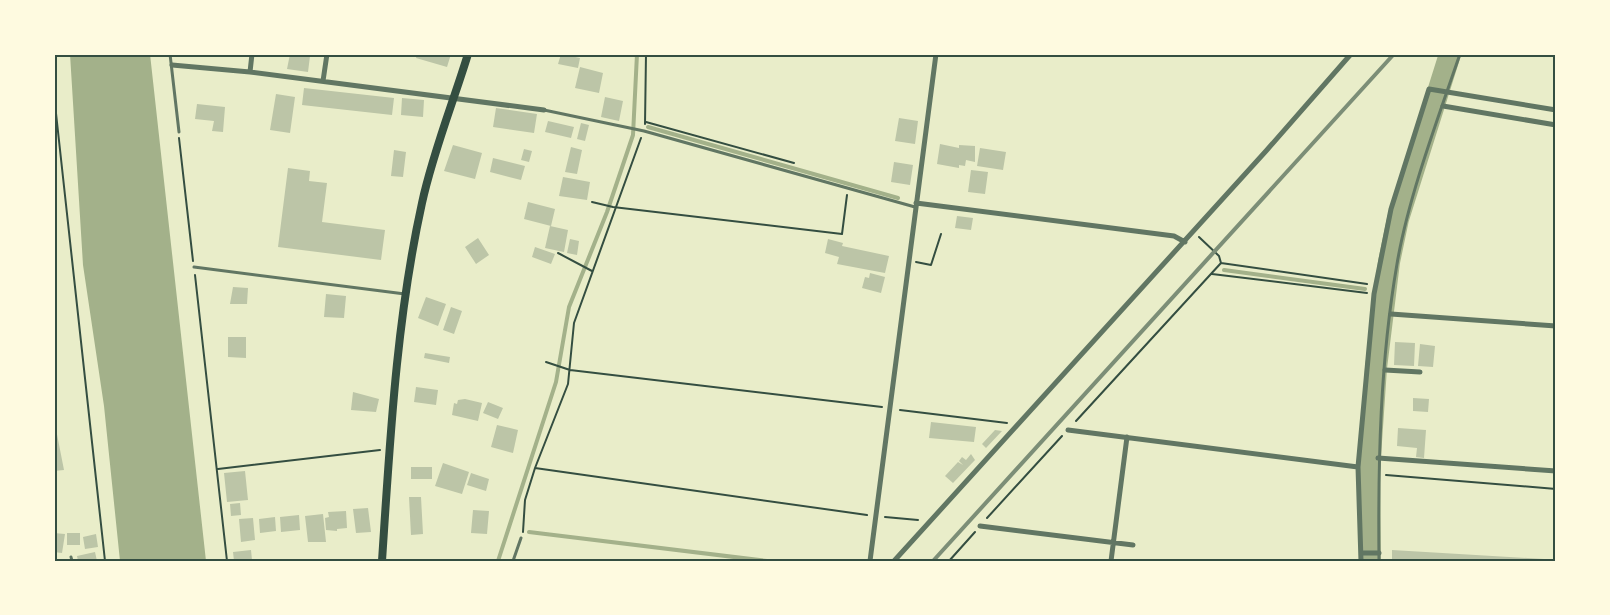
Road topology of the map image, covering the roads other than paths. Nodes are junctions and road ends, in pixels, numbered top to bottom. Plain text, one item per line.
1 (170, 54) edge
2 (252, 54) edge
3 (327, 54) edge
4 (468, 54) edge
5 (936, 54) edge
6 (1351, 54) edge
7 (1460, 54) edge
8 (172, 65) junction
9 (250, 72) junction
10 (323, 81) junction
11 (1447, 92) junction
12 (454, 98) junction
13 (1443, 106) junction
14 (544, 110) joint
15 (1556, 110) edge
16 (1556, 125) edge
17 (179, 132) road end
18 (916, 205) junction
19 (1185, 242) junction
20 (194, 267) road end
21 (405, 294) junction
22 (1391, 314) junction
23 (1556, 326) edge
24 (1385, 370) junction
25 (1420, 372) dead end
26 (1068, 430) road end
27 (1127, 437) junction
28 (1378, 458) junction
29 (1358, 466) junction
30 (1556, 471) edge
31 (980, 526) road end
32 (521, 538) road end
33 (1113, 542) junction
34 (1133, 545) dead end
35 (1360, 553) junction
36 (1379, 553) junction
37 (382, 561) edge
38 (513, 561) edge
39 (870, 561) edge
40 (894, 561) edge
41 (1111, 561) edge
42 (1361, 561) edge
43 (1379, 561) edge

1 - 8 lane
2 - 9 street
3 - 10 street
4 - 12 main road
5 - 18 street
6 - 19 street
7 - 11 lane
8 - 9 street
8 - 17 lane
9 - 10 street
10 - 12 street
11 - 13 lane
11 - 15 street
11 - 29 street
12 - 14 street
12 - 21 main road
13 - 16 street
13 - 22 lane
14 - 18 lane
18 - 19 street
18 - 39 street
19 - 40 street
20 - 21 lane
21 - 37 main road
22 - 23 street
22 - 24 lane
24 - 25 street
24 - 28 lane
26 - 27 street
27 - 29 street
27 - 33 street
28 - 30 street
28 - 36 lane
29 - 35 street
31 - 33 street
32 - 38 lane
33 - 34 street
33 - 41 street
35 - 36 street
35 - 42 street
36 - 43 lane

